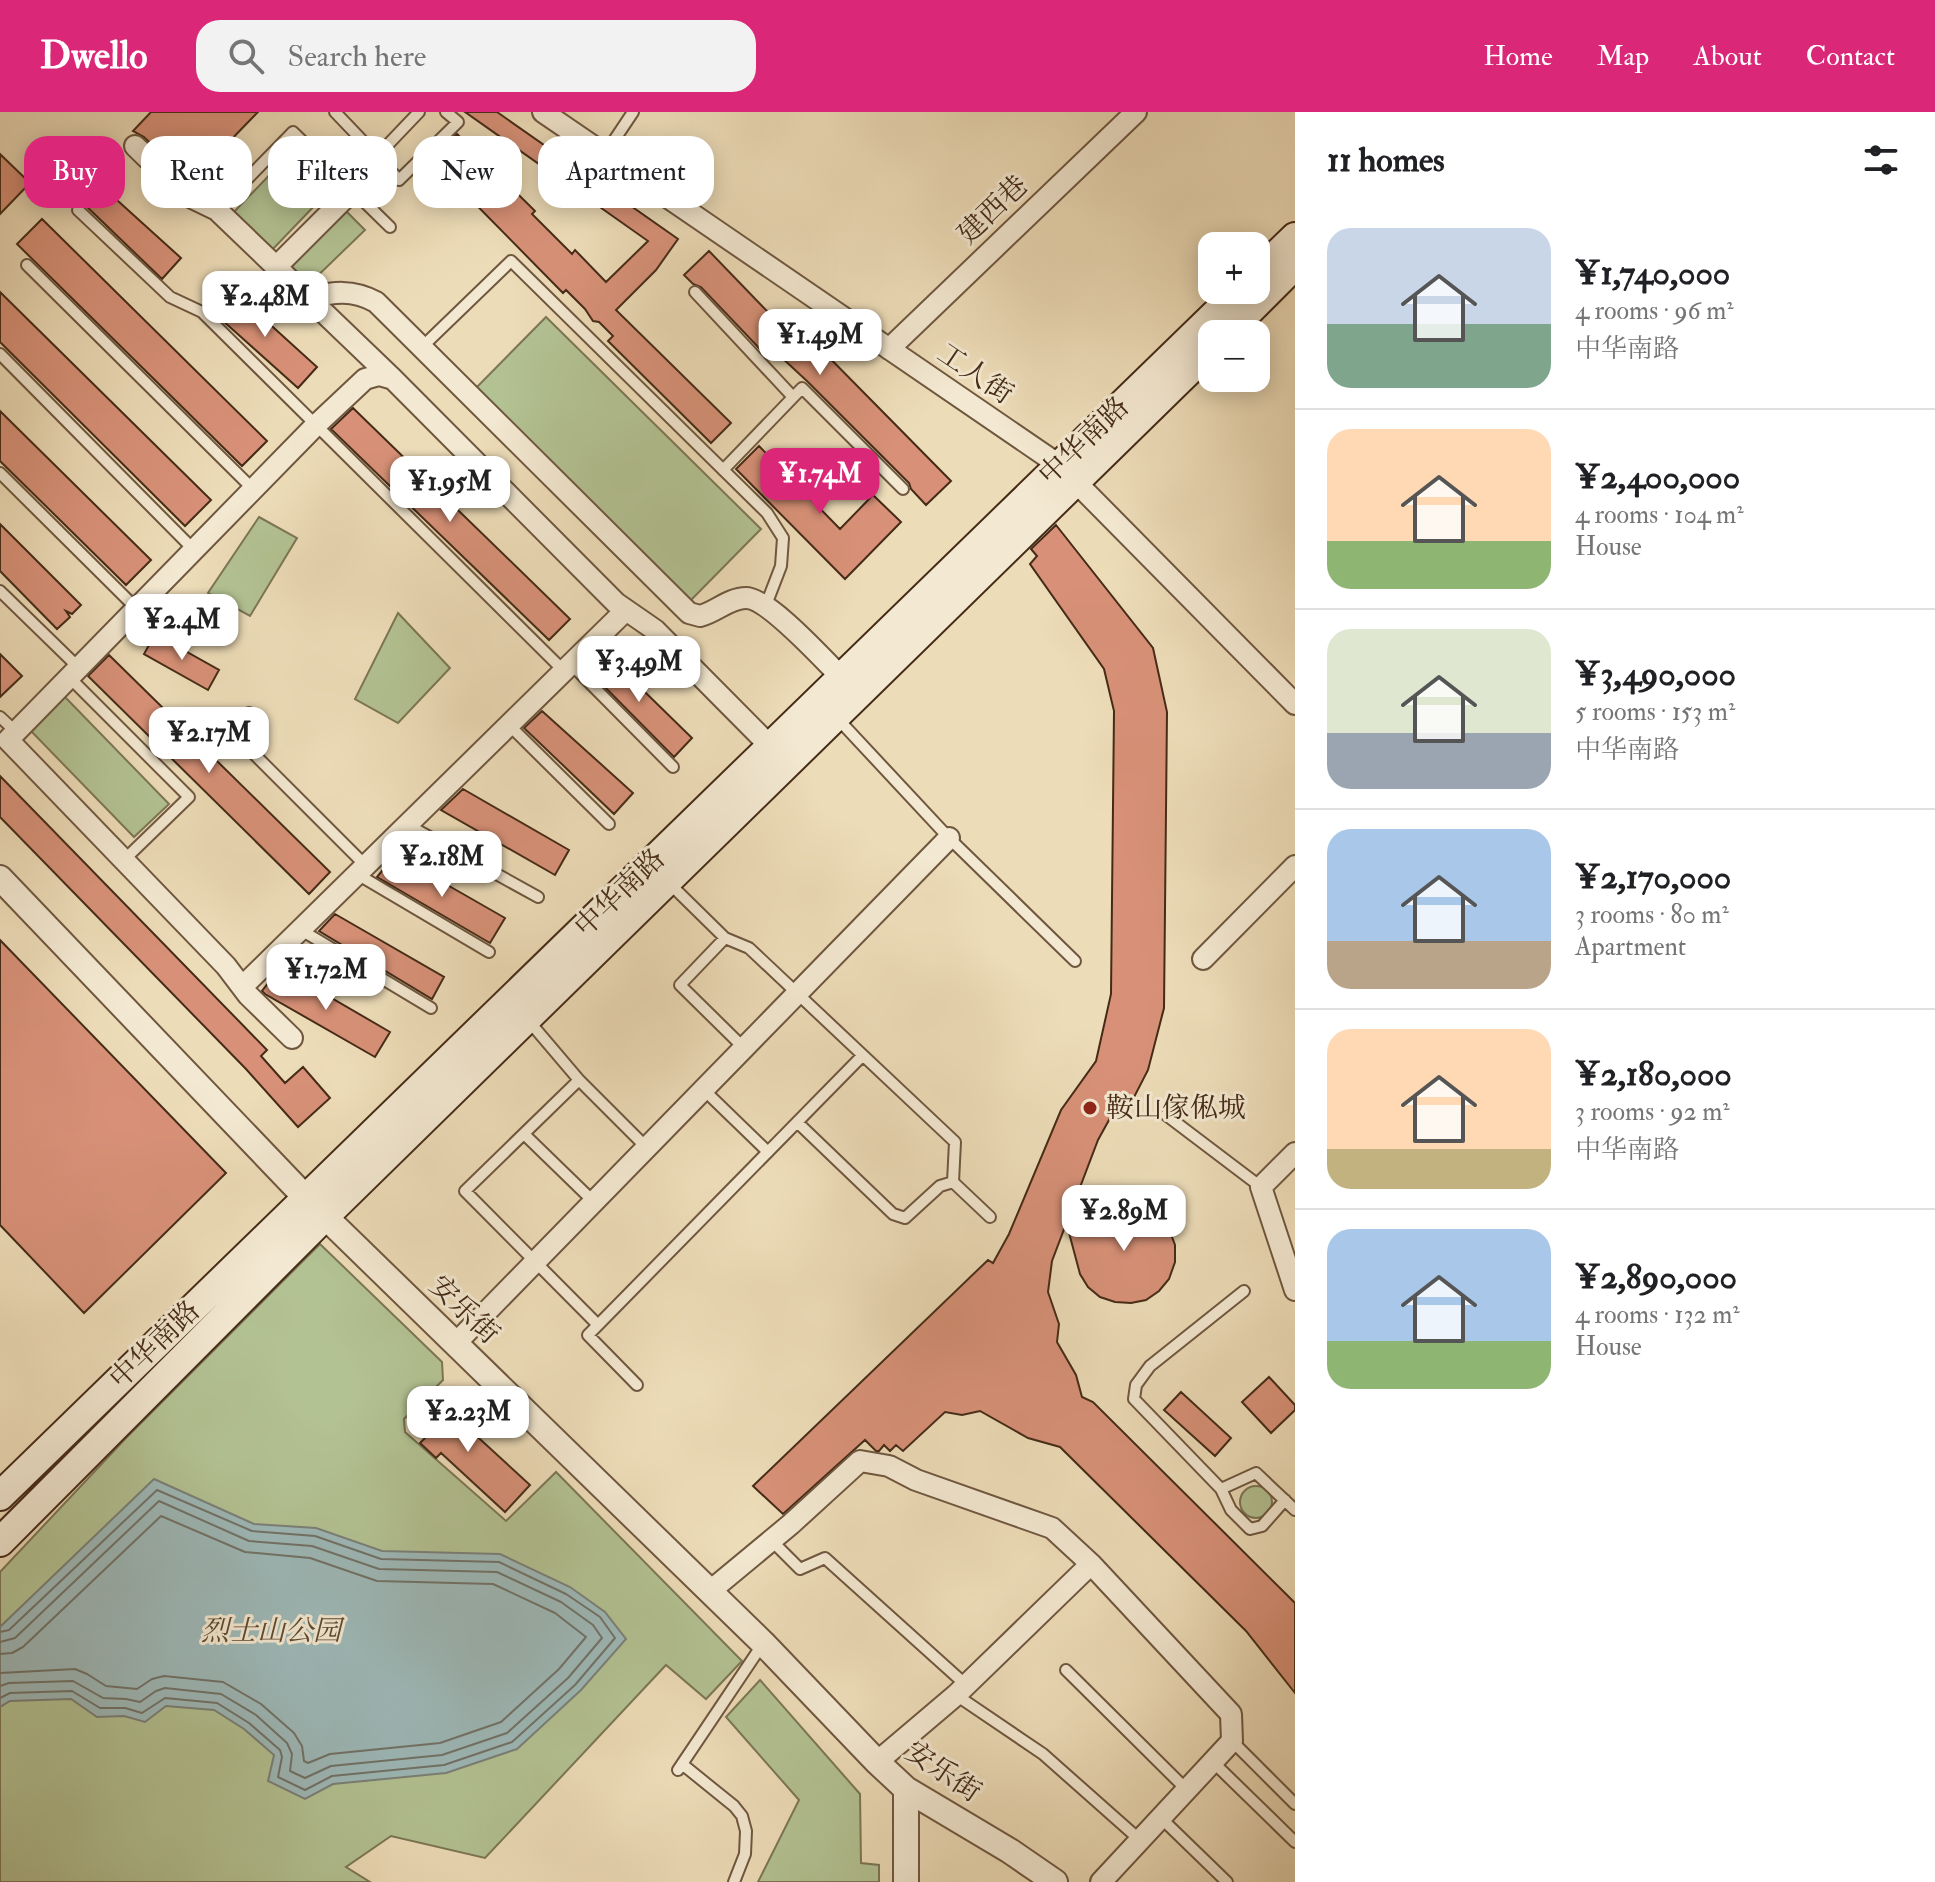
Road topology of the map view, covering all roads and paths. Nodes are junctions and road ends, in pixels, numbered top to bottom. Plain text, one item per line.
1 (335, 112) edge
2 (419, 112) edge
3 (446, 112) edge
4 (543, 112) edge
5 (633, 112) edge
6 (1136, 112) edge
7 (358, 136) edge
8 (396, 136) edge
9 (578, 136) edge
10 (617, 136) edge
11 (135, 146) dead end
12 (268, 158) edge
13 (397, 178) edge
14 (341, 208) edge
15 (372, 208) edge
16 (684, 208) edge
17 (78, 210) dead end
18 (217, 210) junction
19 (390, 227) dead end
20 (1295, 237) edge
21 (1270, 261) edge
22 (27, 265) dead end
23 (1295, 265) edge
24 (276, 267) junction
25 (695, 292) dead end
26 (308, 298) junction
27 (1227, 304) edge
28 (1240, 320) edge
29 (362, 349) junction
30 (420, 349) junction
31 (889, 349) junction
32 (0, 354) edge
33 (1198, 360) edge
34 (365, 379) junction
35 (393, 379) junction
36 (793, 397) junction
37 (315, 426) junction
38 (723, 470) junction
39 (0, 473) edge
40 (1068, 474) junction
41 (903, 489) dead end
42 (255, 491) junction
43 (195, 551) junction
44 (0, 591) edge
45 (766, 605) junction
46 (137, 609) junction
47 (626, 610) junction
48 (568, 667) junction
49 (74, 673) junction
50 (841, 677) junction
51 (1295, 704) edge
52 (249, 713) dead end
53 (836, 717) junction
54 (7, 724) edge
55 (509, 725) junction
56 (770, 746) junction
57 (673, 767) dead end
58 (609, 824) dead end
59 (408, 825) junction
60 (949, 838) junction
61 (124, 860) junction
62 (1295, 866) edge
63 (361, 870) junction
64 (1, 881) edge
65 (668, 881) junction
66 (538, 897) dead end
67 (301, 930) junction
68 (725, 938) junction
69 (489, 952) dead end
70 (1203, 959) dead end
71 (1075, 961) dead end
72 (242, 987) junction
73 (797, 995) junction
74 (431, 1008) dead end
75 (527, 1019) junction
76 (292, 1038) dead end
77 (744, 1048) junction
78 (862, 1056) junction
79 (579, 1080) junction
80 (704, 1090) junction
81 (1166, 1115) dead end
82 (797, 1122) junction
83 (524, 1134) junction
84 (647, 1148) junction
85 (768, 1152) junction
86 (1295, 1153) edge
87 (953, 1182) junction
88 (1261, 1187) junction
89 (594, 1202) junction
90 (316, 1207) junction
91 (990, 1217) dead end
92 (537, 1261) junction
93 (1295, 1290) edge
94 (1244, 1291) dead end
95 (598, 1325) junction
96 (455, 1344) junction
97 (637, 1385) dead end
98 (1221, 1489) junction
99 (0, 1496) edge
100 (1285, 1500) junction
101 (1295, 1510) edge
102 (771, 1540) junction
103 (0, 1542) edge
104 (1091, 1564) junction
105 (709, 1592) junction
106 (763, 1643) junction
107 (1066, 1670) dead end
108 (961, 1690) junction
109 (1232, 1741) junction
110 (877, 1762) junction
111 (1213, 1762) junction
112 (906, 1789) junction
113 (1187, 1790) junction
114 (1295, 1804) edge
115 (1161, 1818) junction
116 (1140, 1840) junction
117 (1295, 1842) edge
118 (734, 1882) edge
119 (906, 1882) edge
120 (1055, 1882) edge
121 (1101, 1882) edge
122 (1227, 1882) edge

1 - 7 lane
2 - 8 lane
3 - 13 lane
4 - 9 street, 工人街
5 - 10 lane
6 - 31 street, 建西巷
11 - 18 street
12 - 18 lane
14 - 24 street
15 - 19 lane
16 - 31 street, 工人街
17 - 37 lane
18 - 24 street
20 - 21 main road
22 - 42 lane
23 - 28 main road
24 - 26 street
25 - 36 lane
26 - 29 street
26 - 30 street
27 - 40 main road, 中华南路
29 - 34 street
29 - 35 street
30 - 38 lane
30 - 45 street
31 - 40 street, 工人街
32 - 43 lane
33 - 40 main road, 中华南路
34 - 35 street
34 - 37 street
35 - 47 street
36 - 38 lane
36 - 41 lane
37 - 42 street
37 - 48 lane
38 - 45 lane
39 - 46 lane
40 - 50 main road, 中华南路
40 - 51 street, 工人街
40 - 53 main road, 中华南路
42 - 43 street
43 - 46 street
44 - 49 lane
45 - 50 street
46 - 49 street
47 - 48 street
47 - 56 street
48 - 55 street
48 - 57 lane
49 - 54 street
49 - 61 lane
50 - 56 main road, 中华南路
52 - 63 lane
53 - 60 lane
53 - 65 main road, 中华南路
54 - 61 street
55 - 58 lane
55 - 59 street
56 - 90 main road, 中华南路
59 - 63 street
59 - 66 lane
60 - 71 lane
60 - 73 street
61 - 72 street
62 - 70 street
63 - 67 street
63 - 69 lane
64 - 90 street, 安乐街
65 - 68 lane
65 - 75 main road, 中华南路
67 - 72 street
67 - 74 lane
68 - 73 lane
68 - 77 lane
72 - 76 street
73 - 77 street
73 - 78 lane
75 - 79 lane
75 - 90 main road, 中华南路
77 - 80 street
78 - 82 lane
78 - 87 lane
79 - 83 lane
79 - 84 lane
80 - 84 street
80 - 85 lane
81 - 88 lane
82 - 85 lane
82 - 87 lane
83 - 89 lane
83 - 92 lane
84 - 89 street
85 - 95 lane
86 - 88 street
87 - 91 lane
88 - 93 street
89 - 92 street
90 - 96 street, 安乐街
90 - 99 main road, 中华南路
90 - 103 main road, 中华南路
92 - 95 lane
92 - 96 street
94 - 98 lane
95 - 97 lane
96 - 105 street, 安乐街
98 - 100 lane
98 - 100 lane
100 - 101 lane
102 - 104 street
102 - 105 street
102 - 108 lane
104 - 108 street
104 - 109 street
105 - 106 street, 安乐街
106 - 110 street, 安乐街
106 - 118 lane
107 - 113 lane
108 - 110 street
108 - 116 lane
109 - 111 street
109 - 114 lane
110 - 112 street, 安乐街
111 - 113 street
111 - 117 lane
112 - 119 street
112 - 120 street, 安乐街
113 - 115 street
115 - 116 street
115 - 122 lane
116 - 121 street

